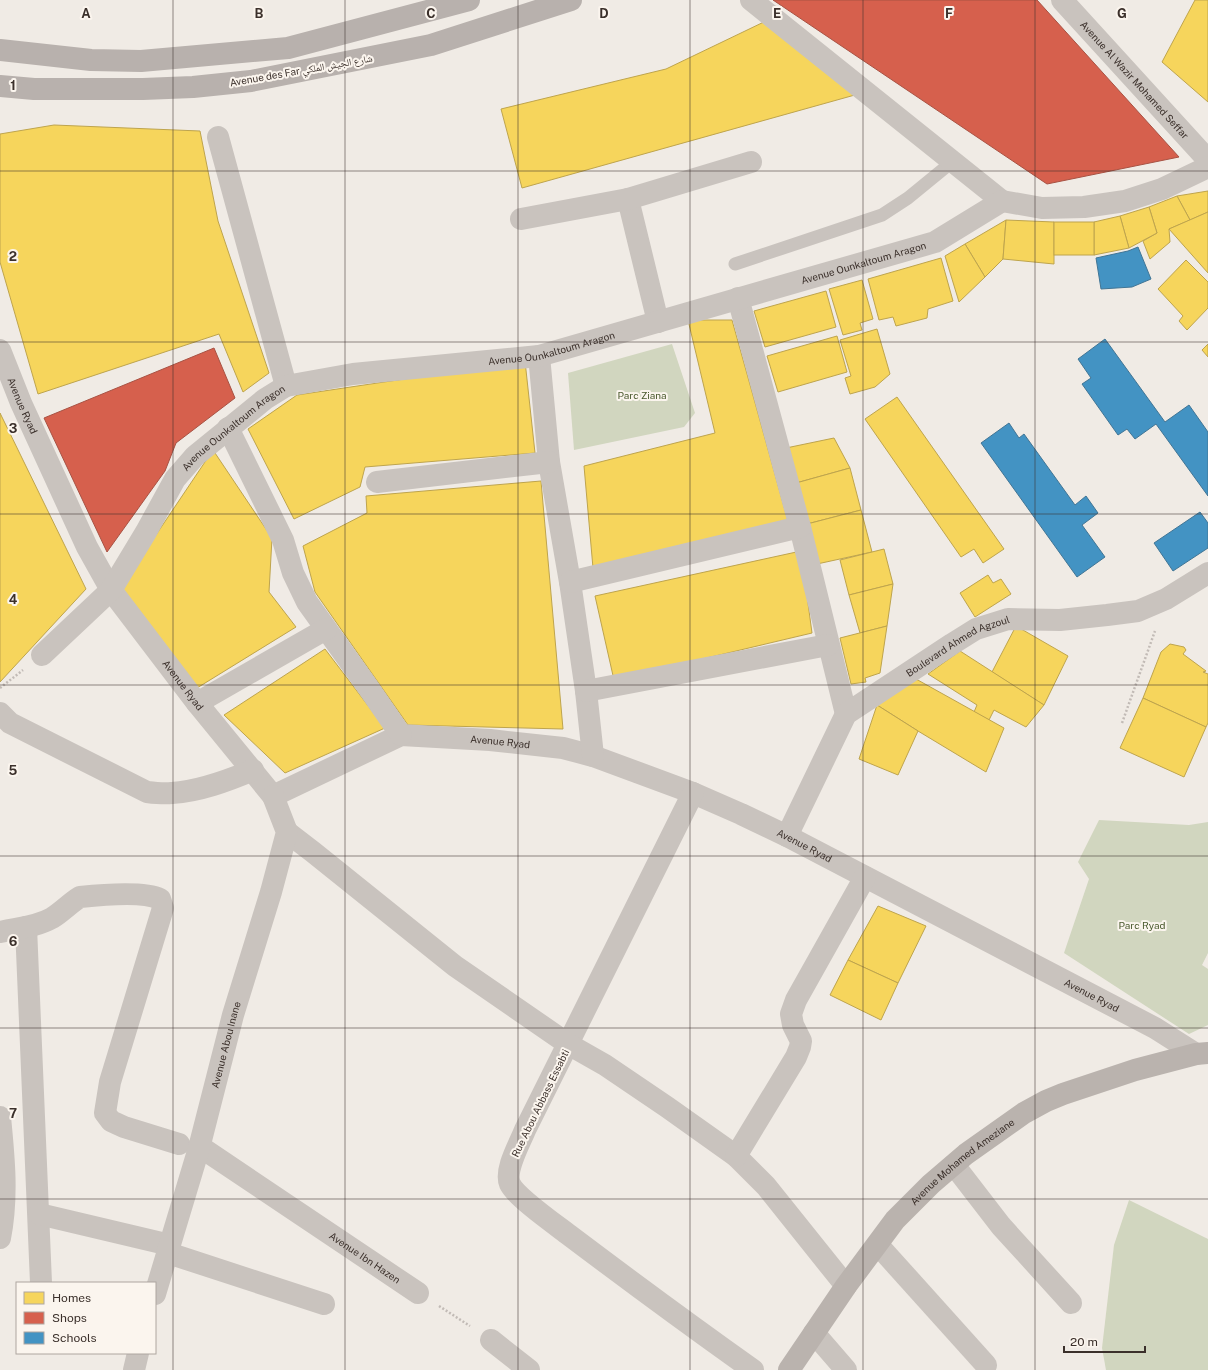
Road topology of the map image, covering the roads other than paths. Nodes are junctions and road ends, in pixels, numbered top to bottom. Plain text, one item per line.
1 (469, 0) edge
2 (571, 0) edge
3 (751, 0) edge
4 (1062, 0) edge
5 (0, 50) edge
6 (0, 86) edge
7 (218, 137) dead end
8 (1208, 160) edge
9 (751, 162) dead end
10 (952, 162) junction
11 (1208, 167) edge
12 (628, 199) junction
13 (1002, 201) junction
14 (521, 219) dead end
15 (735, 264) dead end
16 (738, 298) junction
17 (658, 322) junction
18 (0, 353) edge
19 (539, 356) junction
20 (286, 386) junction
21 (228, 428) junction
22 (549, 462) junction
23 (377, 482) dead end
24 (800, 528) junction
25 (1208, 573) edge
26 (570, 582) junction
27 (111, 590) junction
28 (326, 629) junction
29 (828, 645) junction
30 (42, 655) road end
31 (586, 691) junction
32 (197, 703) junction
33 (0, 713) edge
34 (846, 714) junction
35 (401, 735) junction
36 (593, 756) junction
37 (253, 770) junction
38 (693, 793) junction
39 (273, 796) junction
40 (287, 832) junction
41 (787, 836) junction
42 (865, 877) junction
43 (26, 927) junction
44 (0, 932) edge
45 (568, 1044) junction
46 (1202, 1054) edge
47 (0, 1117) edge
48 (189, 1144) junction
49 (736, 1156) junction
50 (954, 1165) junction
51 (38, 1214) junction
52 (0, 1238) edge
53 (878, 1245) junction
54 (169, 1249) junction
55 (41, 1282) edge
56 (846, 1286) junction
57 (156, 1291) edge
58 (418, 1293) road end
59 (1071, 1303) dead end
60 (324, 1304) dead end
61 (814, 1333) junction
62 (491, 1340) road end
63 (138, 1354) edge
64 (986, 1365) dead end
65 (134, 1370) edge
66 (529, 1370) edge
67 (753, 1370) edge
68 (789, 1370) edge
69 (846, 1370) edge

1 - 5 main road
2 - 6 main road, Avenue des Far شارع الجيش الملكي
3 - 10 street
4 - 8 street, Avenue Al Wazir Mohamed Seffar
7 - 20 street
9 - 12 street
10 - 13 street
10 - 15 lane
11 - 13 street
12 - 14 street
12 - 17 street
13 - 16 street, Avenue Ounkaltoum Aragon
16 - 17 street, Avenue Ounkaltoum Aragon
16 - 24 street
17 - 19 street, Avenue Ounkaltoum Aragon
18 - 27 street, Avenue Ryad
19 - 20 street, Avenue Ounkaltoum Aragon
19 - 22 street
20 - 21 street, Avenue Ounkaltoum Aragon
21 - 27 street, Avenue Ounkaltoum Aragon
21 - 28 street
22 - 23 street
22 - 26 street
24 - 26 street
24 - 29 street
25 - 34 street, Boulevard Ahmed Agzoul
26 - 31 street
27 - 30 street, Avenue Ounkaltoum Aragon
27 - 32 street, Avenue Ryad
28 - 32 street
28 - 35 street
29 - 31 street
29 - 34 street
31 - 36 street
32 - 37 street, Avenue Ryad
33 - 37 street
34 - 41 street
35 - 36 street, Avenue Ryad
35 - 39 street, Avenue Ryad
36 - 38 street, Avenue Ryad
37 - 39 street, Avenue Ryad
38 - 41 street, Avenue Ryad
38 - 45 street, Rue Abou Abbass Essabti
39 - 40 street
40 - 45 street
40 - 48 street, Avenue Abou Inane
41 - 42 street, Avenue Ryad
42 - 46 street, Avenue Ryad
42 - 49 street
43 - 44 street
43 - 48 street, Avenue Ibn Hazen
43 - 51 street
45 - 49 street
45 - 67 street, Rue Abou Abbass Essabti
46 - 50 street, Avenue Mohamed Ameziane
47 - 52 street
48 - 54 street, Avenue Abou Inane
48 - 58 street, Avenue Ibn Hazen
49 - 56 street
50 - 53 street, Avenue Mohamed Ameziane
50 - 59 street
51 - 54 street
51 - 55 street
53 - 56 street, Avenue Mohamed Ameziane
53 - 64 street
54 - 57 street, Avenue Abou Inane
54 - 60 street
56 - 61 street, Avenue Mohamed Ameziane
61 - 68 street, Avenue Mohamed Ameziane
61 - 69 street
62 - 66 street
63 - 65 street

